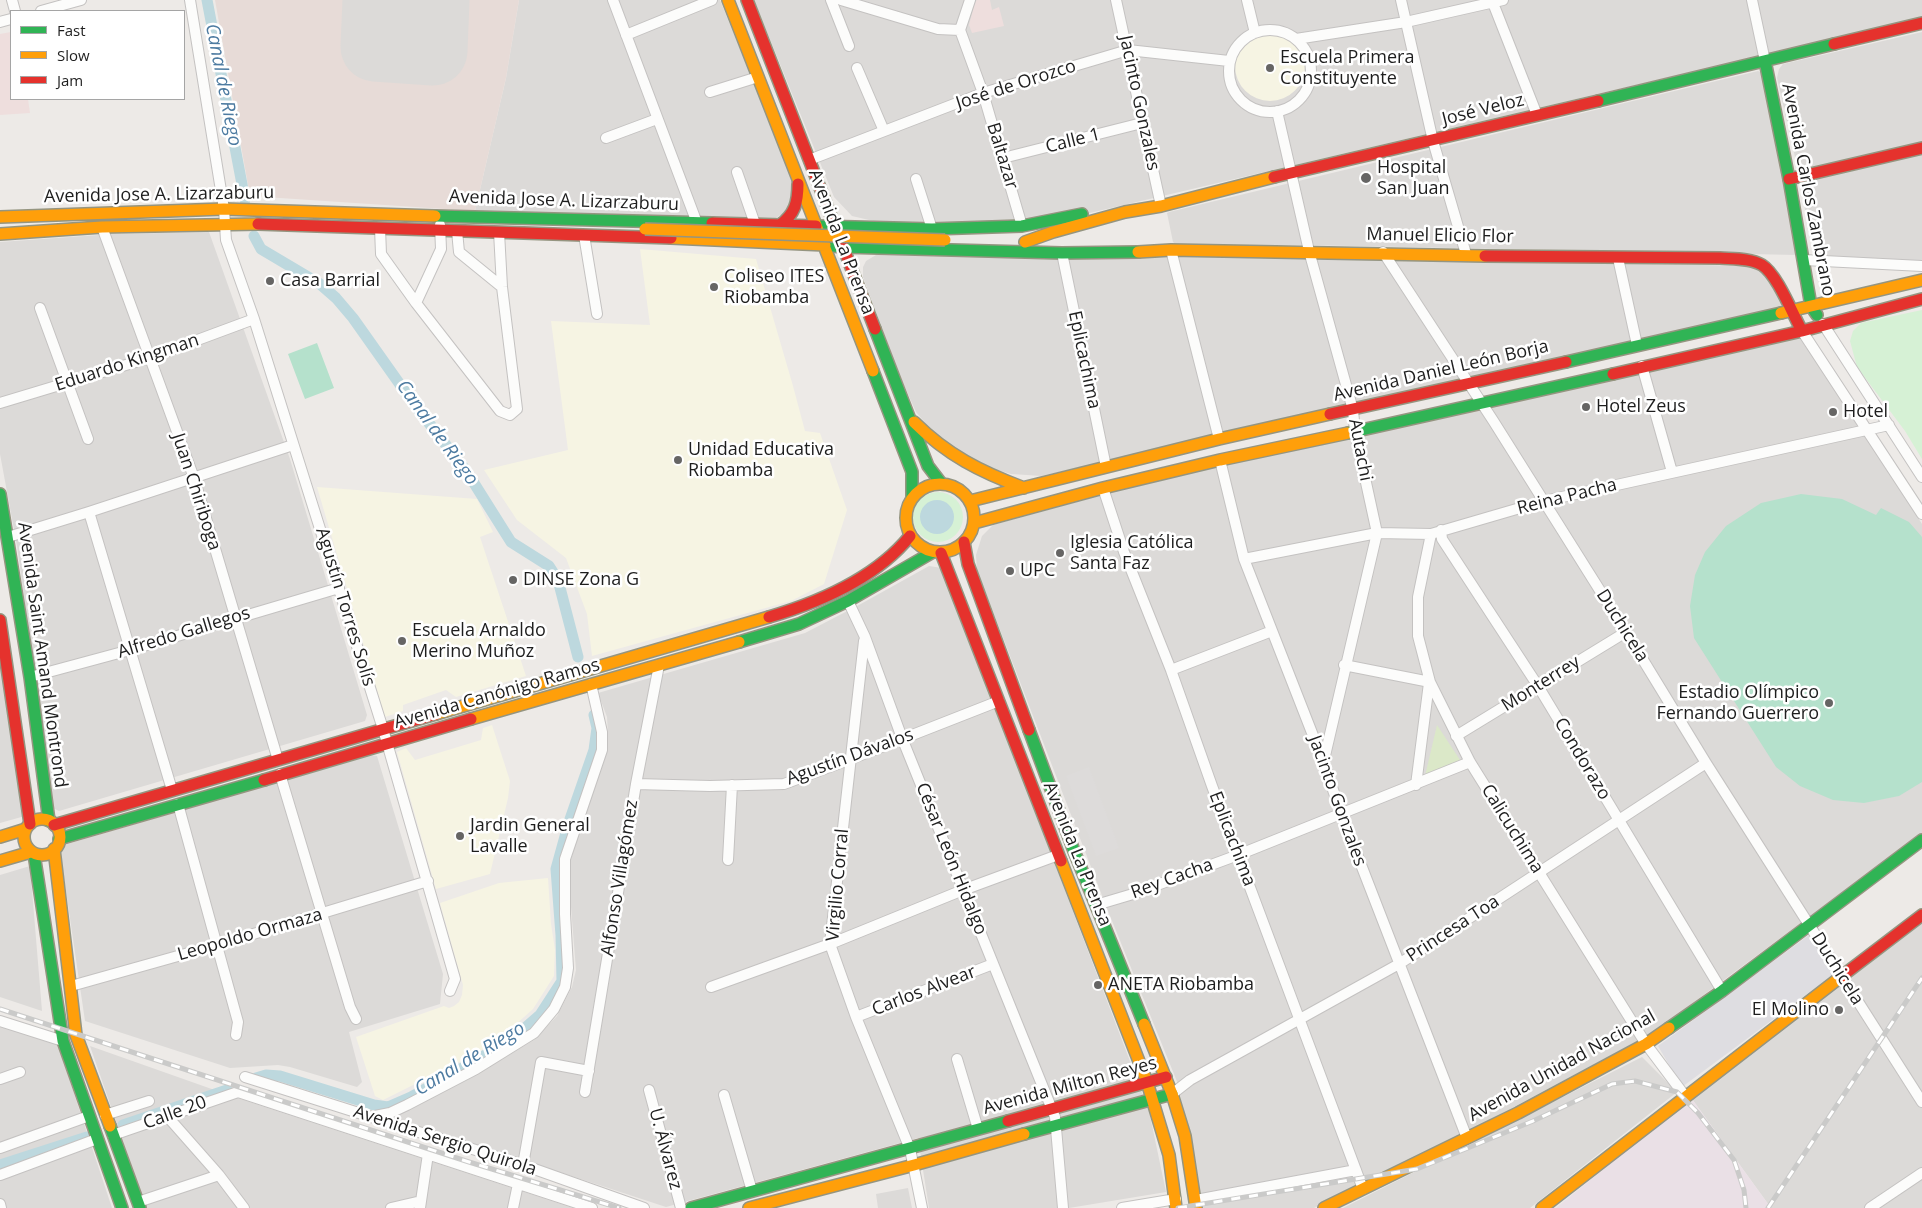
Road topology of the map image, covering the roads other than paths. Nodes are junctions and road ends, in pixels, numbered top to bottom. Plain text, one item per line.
1 (81, 0) edge
2 (190, 0) edge
3 (613, 0) edge
4 (712, 0) edge
5 (728, 0) edge
6 (747, 0) edge
7 (830, 0) edge
8 (840, 0) edge
9 (970, 0) edge
10 (1116, 0) edge
11 (1247, 0) edge
12 (1401, 0) edge
13 (1752, 0) edge
14 (1491, 2) edge
15 (45, 10) edge
16 (1406, 22) junction
17 (1922, 22) edge
18 (960, 30) junction
19 (1255, 33) junction
20 (626, 35) junction
21 (1296, 39) junction
22 (849, 46) dead end
23 (1128, 50) junction
24 (1229, 61) junction
25 (1765, 61) junction
26 (857, 68) dead end
27 (758, 77) junction
28 (710, 92) dead end
29 (983, 94) junction
30 (1277, 111) junction
31 (1537, 115) junction
32 (657, 119) junction
33 (1142, 123) junction
34 (884, 131) junction
35 (606, 138) dead end
36 (1433, 141) junction
37 (1922, 148) edge
38 (1003, 158) junction
39 (809, 160) junction
40 (737, 172) dead end
41 (1290, 173) junction
42 (798, 177) junction
43 (916, 179) dead end
44 (1789, 179) junction
45 (1161, 206) junction
46 (224, 209) junction
47 (1126, 212) junction
48 (440, 215) junction
49 (0, 217) edge
50 (598, 220) junction
51 (697, 223) junction
52 (224, 224) junction
53 (755, 224) junction
54 (780, 225) junction
55 (816, 226) junction
56 (1022, 226) junction
57 (102, 227) junction
58 (835, 227) junction
59 (380, 228) junction
60 (645, 229) junction
61 (440, 230) junction
62 (932, 230) junction
63 (458, 231) junction
64 (499, 232) junction
65 (0, 234) edge
66 (584, 235) junction
67 (597, 235) junction
68 (1025, 242) junction
69 (824, 245) junction
70 (842, 247) junction
71 (1171, 250) junction
72 (1309, 251) junction
73 (1147, 252) junction
74 (1383, 252) junction
75 (1062, 253) junction
76 (1466, 254) junction
77 (1618, 258) junction
78 (1804, 260) junction
79 (1922, 266) edge
80 (1922, 280) edge
81 (502, 287) junction
82 (1922, 299) edge
83 (416, 304) junction
84 (1811, 306) junction
85 (40, 308) dead end
86 (1791, 311) junction
87 (597, 314) dead end
88 (254, 319) junction
89 (1823, 324) junction
90 (1802, 331) junction
91 (1637, 345) junction
92 (149, 358) junction
93 (1642, 366) junction
94 (68, 383) junction
95 (1469, 383) junction
96 (1481, 402) junction
97 (0, 403) edge
98 (1353, 410) junction
99 (908, 416) junction
100 (1889, 425) junction
101 (1867, 429) junction
102 (1355, 432) junction
103 (88, 439) dead end
104 (1219, 439) junction
105 (293, 444) junction
106 (1220, 460) junction
107 (1106, 467) junction
108 (1672, 472) junction
109 (1922, 477) edge
110 (194, 478) junction
111 (941, 483) junction
112 (1024, 488) junction
113 (1103, 488) junction
114 (0, 494) edge
115 (912, 498) junction
116 (970, 500) junction
117 (1544, 501) junction
118 (89, 512) junction
119 (1922, 514) edge
120 (974, 523) junction
121 (1442, 530) junction
122 (1377, 532) junction
123 (1431, 534) junction
124 (910, 536) junction
125 (8, 537) junction
126 (964, 542) junction
127 (937, 552) junction
128 (1244, 559) junction
129 (339, 588) junction
130 (848, 601) junction
131 (234, 618) junction
132 (0, 620) edge
133 (1272, 632) junction
134 (1626, 632) junction
135 (865, 638) junction
136 (130, 650) junction
137 (659, 665) junction
138 (1344, 665) junction
139 (1171, 670) junction
140 (30, 677) junction
141 (4, 678) edge
142 (1430, 682) junction
143 (591, 684) junction
144 (1538, 686) junction
145 (998, 701) junction
146 (383, 729) junction
147 (1456, 736) junction
148 (902, 738) junction
149 (387, 744) junction
150 (851, 759) junction
151 (278, 760) junction
152 (1323, 761) junction
153 (1470, 762) junction
154 (1706, 763) junction
155 (280, 774) junction
156 (636, 784) junction
157 (732, 785) junction
158 (1416, 785) junction
159 (172, 790) junction
160 (178, 804) junction
161 (1341, 813) junction
162 (1619, 820) junction
163 (52, 823) junction
164 (28, 827) junction
165 (0, 837) edge
166 (1922, 840) edge
167 (57, 844) junction
168 (33, 853) junction
169 (1058, 854) junction
170 (1238, 855) junction
171 (728, 860) dead end
172 (0, 861) edge
173 (1540, 874) junction
174 (428, 881) junction
175 (963, 890) junction
176 (1096, 905) junction
177 (322, 914) junction
178 (1922, 915) edge
179 (1810, 924) junction
180 (830, 944) junction
181 (217, 945) junction
182 (993, 964) junction
183 (1399, 964) junction
184 (1842, 976) junction
185 (71, 986) junction
186 (711, 987) dead end
187 (450, 991) dead end
188 (1722, 991) junction
189 (856, 1017) junction
190 (356, 1019) dead end
191 (1299, 1019) junction
192 (0, 1021) edge
193 (236, 1035) dead end
194 (62, 1041) junction
195 (1646, 1044) junction
196 (956, 1059) dead end
197 (589, 1071) junction
198 (20, 1072) dead end
199 (1166, 1077) junction
200 (245, 1078) dead end
201 (0, 1079) edge
202 (1190, 1080) junction
203 (1147, 1082) junction
204 (649, 1090) dead end
205 (238, 1092) joint
206 (585, 1092) dead end
207 (1172, 1094) junction
208 (724, 1095) dead end
209 (1685, 1096) junction
210 (1153, 1100) junction
211 (149, 1101) dead end
212 (1922, 1102) edge
213 (105, 1114) junction
214 (89, 1116) junction
215 (167, 1116) junction
216 (370, 1117) junction
217 (1054, 1118) junction
218 (978, 1129) junction
219 (113, 1135) junction
220 (97, 1138) junction
221 (1467, 1138) junction
222 (0, 1148) edge
223 (910, 1149) junction
224 (428, 1154) junction
225 (523, 1165) junction
226 (914, 1165) junction
227 (1356, 1170) junction
228 (0, 1174) edge
229 (1922, 1174) edge
230 (219, 1175) junction
231 (518, 1184) junction
232 (1363, 1189) junction
233 (752, 1191) junction
234 (0, 1204) edge
235 (420, 1204) edge
236 (1176, 1204) edge
237 (1196, 1204) edge
238 (139, 1205) edge
239 (1, 1208) edge
240 (122, 1208) edge
241 (244, 1208) edge
242 (391, 1208) edge
243 (514, 1208) edge
244 (592, 1208) edge
245 (644, 1208) edge
246 (681, 1208) edge
247 (690, 1208) edge
248 (749, 1208) edge
249 (922, 1208) edge
250 (1063, 1208) edge
251 (1122, 1208) edge
252 (1324, 1208) edge
253 (1542, 1208) edge
254 (1870, 1208) edge

1 - 15 street
2 - 46 street, Agustín Torres Solís
3 - 20 street
4 - 20 street
5 - 27 main road, Avenida La Prensa
6 - 39 main road, Avenida La Prensa
7 - 22 street
8 - 18 street
9 - 18 street
10 - 23 street, Jacinto Gonzales
11 - 19 street
12 - 16 street
13 - 25 street, Avenida Carlos Zambrano
14 - 16 street
14 - 31 street
16 - 21 street
16 - 36 street
17 - 25 main road, José Veloz
18 - 29 street, Baltazar
19 - 21 street
19 - 24 street
20 - 32 street
21 - 30 street
23 - 24 street, José de Orozco
23 - 29 street, José de Orozco
23 - 33 street, Jacinto Gonzales
24 - 30 street
25 - 31 main road, José Veloz
25 - 44 main road, Avenida Carlos Zambrano
26 - 34 street
27 - 28 street
27 - 42 main road, Avenida La Prensa
29 - 34 street, José de Orozco
29 - 38 street, Baltazar
30 - 41 street, Autachi
31 - 36 main road, José Veloz
32 - 35 street
32 - 51 street
33 - 38 street, Calle 1
33 - 45 street, Jacinto Gonzales
34 - 39 street, José de Orozco
36 - 41 main road, José Veloz
36 - 76 street
37 - 44 main road
38 - 56 street, Baltazar
39 - 58 main road, Avenida La Prensa
40 - 53 street
41 - 45 main road, José Veloz
41 - 72 street, Autachi
42 - 54 main road
42 - 55 main road, Avenida La Prensa
43 - 62 street
44 - 78 main road, Avenida Carlos Zambrano
45 - 47 main road, José Veloz
46 - 48 main road, Avenida Jose A. Lizarzaburu
46 - 49 main road, Avenida Jose A. Lizarzaburu
46 - 52 street, Agustín Torres Solís
47 - 56 main road, Avenida Jose A. Lizarzaburu
47 - 68 main road, José Veloz
48 - 50 main road, Avenida Jose A. Lizarzaburu
48 - 61 street
50 - 51 main road, Avenida Jose A. Lizarzaburu
50 - 60 main road
51 - 53 main road, Avenida Jose A. Lizarzaburu
52 - 57 main road, Avenida Jose A. Lizarzaburu
52 - 59 main road, Avenida Jose A. Lizarzaburu
52 - 88 street, Agustín Torres Solís
53 - 54 main road, Avenida Jose A. Lizarzaburu
54 - 55 main road, Avenida Jose A. Lizarzaburu
55 - 58 main road, Avenida Jose A. Lizarzaburu
55 - 69 main road, Avenida La Prensa
56 - 62 main road, Avenida Jose A. Lizarzaburu
57 - 65 main road, Avenida Jose A. Lizarzaburu
57 - 92 street, Juan Chiriboga
58 - 62 main road, Avenida Jose A. Lizarzaburu
58 - 70 main road, Avenida La Prensa
59 - 61 main road, Avenida Jose A. Lizarzaburu
59 - 83 street
60 - 67 main road
60 - 68 main road, bridge
61 - 63 main road, Avenida Jose A. Lizarzaburu
61 - 83 street
63 - 64 main road, Avenida Jose A. Lizarzaburu
63 - 81 street
64 - 66 main road, Avenida Jose A. Lizarzaburu
64 - 81 street
66 - 67 main road, Avenida Jose A. Lizarzaburu
66 - 87 street
67 - 69 main road, Avenida Jose A. Lizarzaburu
68 - 73 main road
69 - 70 main road, Avenida Jose A. Lizarzaburu
69 - 115 main road, Avenida La Prensa
70 - 75 main road, Avenida Jose A. Lizarzaburu
70 - 99 main road, Avenida La Prensa
71 - 72 main road, Manuel Elicio Flor
71 - 73 main road, Manuel Elicio Flor
71 - 104 street
72 - 74 main road, Manuel Elicio Flor
72 - 98 street, Autachi
73 - 75 main road, Manuel Elicio Flor
74 - 76 main road, Manuel Elicio Flor
74 - 95 street, Duchicela
75 - 107 street, Eplicachima
76 - 77 main road, Manuel Elicio Flor
77 - 86 main road, Manuel Elicio Flor
77 - 91 street
78 - 79 street
78 - 84 main road, Avenida Carlos Zambrano
80 - 84 main road, Avenida Daniel León Borja
81 - 83 street
82 - 89 main road
84 - 86 main road, Avenida Daniel León Borja
84 - 89 main road, Avenida Carlos Zambrano
85 - 94 street
86 - 90 main road
86 - 91 main road, Avenida Daniel León Borja
88 - 92 street, Eduardo Kingman
88 - 105 street, Agustín Torres Solís
89 - 90 main road
89 - 100 street, Avenida Carlos Zambrano
90 - 93 main road
90 - 101 street
91 - 95 main road, Avenida Daniel León Borja
92 - 94 street, Eduardo Kingman
92 - 110 street, Juan Chiriboga
93 - 96 main road
93 - 108 street
94 - 97 street, Eduardo Kingman
94 - 103 street
95 - 96 street, Duchicela
95 - 98 main road, Avenida Daniel León Borja
96 - 102 main road
96 - 117 street, Duchicela
98 - 102 street, Autachi
98 - 104 main road, Avenida Daniel León Borja
99 - 111 main road, Avenida La Prensa
99 - 112 main road
100 - 101 street, Reina Pacha
100 - 109 street, Avenida Carlos Zambrano
101 - 108 street, Reina Pacha
101 - 119 street
102 - 106 main road
102 - 122 street, Autachi
104 - 107 main road, Avenida Daniel León Borja
105 - 110 street
105 - 129 street, Agustín Torres Solís
106 - 113 main road
106 - 128 street, Jacinto Gonzales
107 - 112 main road, Avenida Daniel León Borja
108 - 117 street, Reina Pacha
110 - 118 street
110 - 131 street, Juan Chiriboga
111 - 115 main road
111 - 116 main road
112 - 116 main road, Avenida Daniel León Borja
113 - 120 main road
113 - 139 street, Eplicachima
114 - 125 main road, Avenida Saint Amand Montrond
115 - 124 main road
116 - 120 main road
117 - 121 street, Reina Pacha
117 - 134 street, Duchicela
118 - 125 street
118 - 136 street
120 - 126 main road
121 - 123 street, Reina Pacha
121 - 144 street, Condorazo
122 - 123 street, Reina Pacha
122 - 128 street, Reina Pacha
122 - 138 street, Autachi
123 - 142 street, Calicuchima
124 - 127 main road
124 - 146 main road, Avenida Canónigo Ramos
125 - 140 main road, Avenida Saint Amand Montrond
126 - 127 main road
126 - 176 main road, Avenida La Prensa
127 - 130 main road, Avenida Canónigo Ramos
127 - 145 main road, Avenida La Prensa
128 - 133 street, Jacinto Gonzales
129 - 131 street, Alfredo Gallegos
129 - 146 street, Agustín Torres Solís
130 - 135 street, César León Hidalgo
130 - 137 main road, Avenida Canónigo Ramos
131 - 136 street, Alfredo Gallegos
131 - 151 street, Juan Chiriboga
132 - 141 main road, Avenida Saint Amand Montrond
133 - 139 street
133 - 152 street, Jacinto Gonzales
134 - 144 street, Monterrey
134 - 154 street, Duchicela
135 - 148 street, César León Hidalgo
135 - 150 street, Virgilio Corral
136 - 140 street, Alfredo Gallegos
136 - 159 street
137 - 143 main road, Avenida Canónigo Ramos
137 - 156 street, Alfonso Villagómez
138 - 142 street
138 - 152 street, Autachi
139 - 170 street, Eplicachima
140 - 163 main road, Avenida Saint Amand Montrond
141 - 164 main road, Avenida Saint Amand Montrond
142 - 147 street, Calicuchima
142 - 158 street
143 - 149 main road, Avenida Canónigo Ramos
143 - 216 street
144 - 147 street, Monterrey
144 - 162 street, Condorazo
145 - 148 street, Agustín Dávalos
145 - 169 main road, Avenida La Prensa
146 - 149 street, Agustín Torres Solís
146 - 151 main road, Avenida Canónigo Ramos
147 - 153 street, Calicuchima
148 - 150 street, Agustín Dávalos
148 - 175 street, César León Hidalgo
149 - 155 main road, Avenida Canónigo Ramos
149 - 174 street, Agustín Torres Solís
150 - 157 street, Agustín Dávalos
150 - 180 street, Virgilio Corral
151 - 159 main road, Avenida Canónigo Ramos
152 - 161 street, Jacinto Gonzales
153 - 158 street, Rey Cacha
153 - 173 street, Calicuchima
154 - 162 street, Princesa Toa
154 - 179 street, Duchicela
155 - 160 main road, Avenida Canónigo Ramos
155 - 177 street
156 - 157 street, Agustín Dávalos
156 - 197 street, Alfonso Villagómez
157 - 171 street
158 - 161 street, Rey Cacha
159 - 163 main road, Avenida Canónigo Ramos
160 - 167 main road, Avenida Canónigo Ramos
160 - 181 street
161 - 170 street, Rey Cacha
161 - 183 street, Jacinto Gonzales
162 - 173 street, Princesa Toa
162 - 188 street, Condorazo
163 - 164 main road, Avenida Canónigo Ramos
163 - 167 main road
164 - 165 main road, Avenida Canónigo Ramos
164 - 168 main road
166 - 179 main road, Avenida Unidad Nacional
167 - 168 main road, Avenida Canónigo Ramos
167 - 185 main road
168 - 172 main road, Avenida Canónigo Ramos
168 - 194 main road
169 - 175 street
169 - 203 main road, Avenida La Prensa
170 - 176 street, Rey Cacha
170 - 191 street, Eplicachima
173 - 183 street, Princesa Toa
173 - 195 street, Calicuchima
174 - 177 street, Leopoldo Ormaza
174 - 187 street, Agustín Torres Solís
175 - 180 street
175 - 182 street, César León Hidalgo
176 - 199 main road, Avenida La Prensa
177 - 181 street, Leopoldo Ormaza
177 - 190 street
178 - 184 main road
179 - 184 street, Duchicela
179 - 188 main road, Avenida Unidad Nacional
180 - 186 street
180 - 189 street, Virgilio Corral
181 - 185 street, Leopoldo Ormaza
181 - 193 street
182 - 189 street, Carlos Alvear
182 - 217 street, César León Hidalgo
183 - 191 street, Princesa Toa
183 - 221 street, Jacinto Gonzales
184 - 209 main road
184 - 212 street, Duchicela
185 - 213 main road
188 - 195 main road, Avenida Unidad Nacional
189 - 223 street, Virgilio Corral
191 - 202 street, Princesa Toa
191 - 227 street, Eplicachima
192 - 194 street
194 - 214 main road
195 - 209 street, Calicuchima
195 - 221 main road, Avenida Unidad Nacional
196 - 218 street
197 - 206 street, Alfonso Villagómez
197 - 225 street
198 - 201 street
199 - 202 street, Avenida Milton Reyes
199 - 203 main road, Avenida Milton Reyes
199 - 207 main road, Avenida La Prensa
200 - 216 street, Avenida Sergio Quirola
202 - 207 street, Avenida Milton Reyes
203 - 210 main road, Avenida La Prensa
203 - 217 main road, Avenida Milton Reyes
204 - 246 street, U. Álvarez
205 - 215 street, Calle 20
205 - 224 street, Avenida Sergio Quirola
207 - 210 main road, Avenida Milton Reyes
207 - 237 main road, Avenida La Prensa
208 - 233 street
209 - 253 main road
210 - 217 main road, Avenida Milton Reyes
210 - 236 main road, Avenida La Prensa
211 - 213 street
213 - 219 main road
214 - 220 main road
214 - 222 street
215 - 219 street, Calle 20
215 - 230 street
216 - 225 street, Avenida Sergio Quirola
217 - 218 main road, Avenida Milton Reyes
217 - 226 main road, Avenida Milton Reyes
217 - 250 street, César León Hidalgo
218 - 223 main road, Avenida Milton Reyes
219 - 238 main road
220 - 228 street
220 - 240 main road
221 - 232 main road, Avenida Unidad Nacional
223 - 226 street, Virgilio Corral
223 - 233 main road, Avenida Milton Reyes
224 - 231 street, Avenida Sergio Quirola
224 - 235 street
225 - 245 street, Avenida Sergio Quirola
226 - 248 main road, Avenida Milton Reyes
226 - 249 street, Virgilio Corral
227 - 232 street, Eplicachima
227 - 237 street
229 - 254 street
230 - 238 street
230 - 241 street
231 - 243 street
231 - 244 street, Avenida Sergio Quirola
232 - 252 main road, Avenida Unidad Nacional
233 - 247 main road, Avenida Milton Reyes
234 - 239 street
235 - 242 street
236 - 251 street

